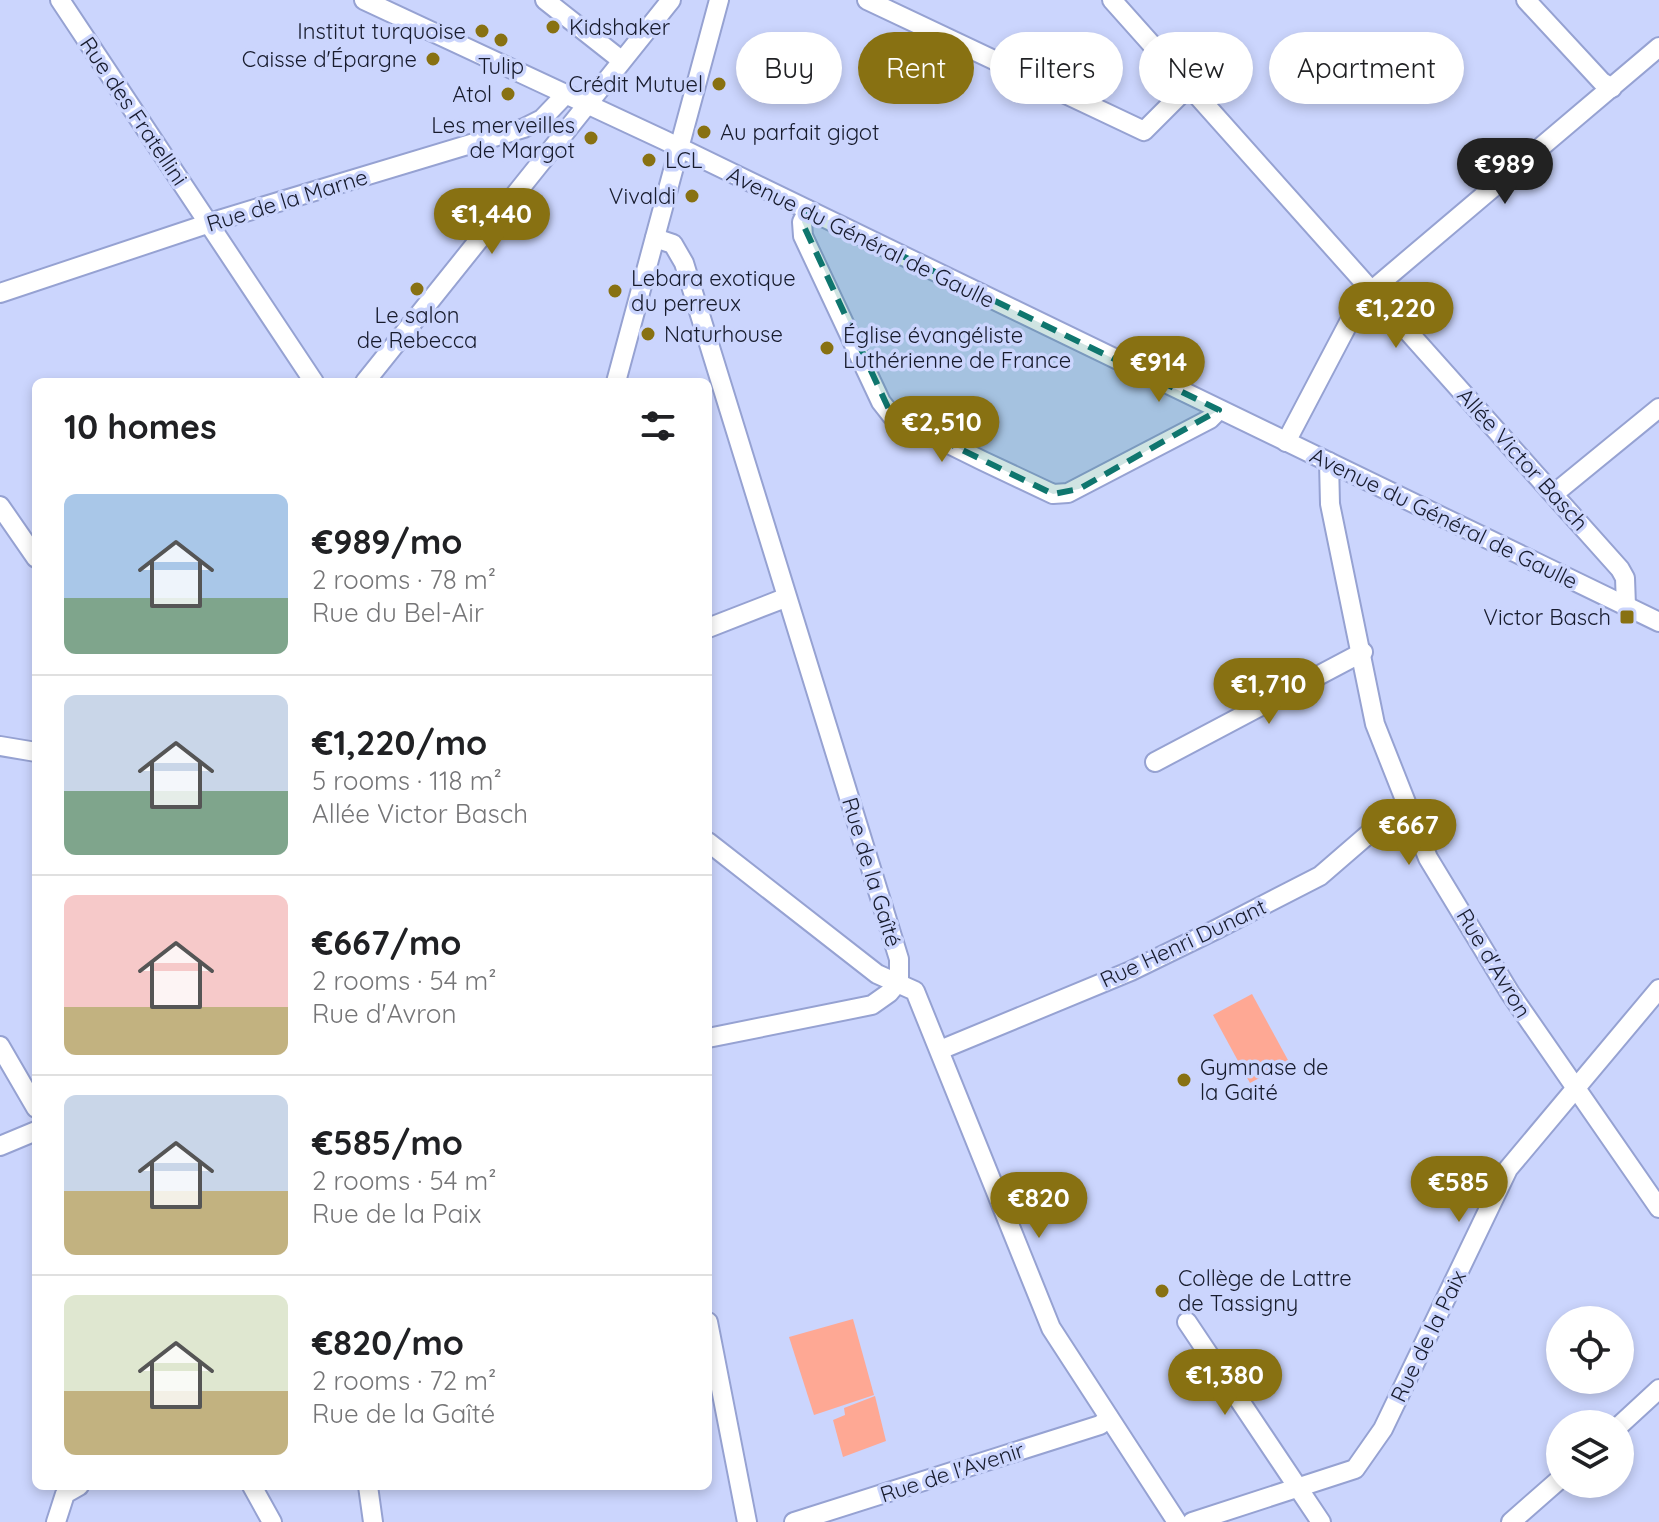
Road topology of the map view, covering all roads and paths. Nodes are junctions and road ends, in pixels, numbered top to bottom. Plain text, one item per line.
1 (60, 0) edge
2 (364, 0) edge
3 (545, 0) edge
4 (671, 0) edge
5 (719, 0) edge
6 (867, 0) edge
7 (1112, 0) edge
8 (1526, 0) edge
9 (1141, 32) edge
10 (1659, 47) edge
11 (621, 60) junction
12 (1612, 88) junction
13 (565, 95) junction
14 (1171, 104) edge
15 (1207, 104) edge
16 (587, 105) junction
17 (524, 128) junction
18 (678, 148) junction
19 (547, 153) junction
20 (808, 210) junction
21 (209, 223) junction
22 (655, 238) junction
23 (1371, 291) junction
24 (0, 293) edge
25 (311, 378) edge
26 (368, 378) edge
27 (617, 378) edge
28 (1659, 408) edge
29 (1219, 410) junction
30 (1286, 442) junction
31 (1329, 462) junction
32 (1555, 493) junction
33 (0, 506) edge
34 (32, 552) edge
35 (785, 598) junction
36 (1626, 606) junction
37 (1659, 622) edge
38 (712, 626) edge
39 (1363, 652) junction
40 (0, 746) edge
41 (32, 751) edge
42 (1155, 762) dead end
43 (1411, 814) junction
44 (712, 845) edge
45 (899, 981) junction
46 (1659, 989) edge
47 (712, 1037) edge
48 (0, 1046) edge
49 (940, 1050) junction
50 (1575, 1088) junction
51 (32, 1101) edge
52 (32, 1133) edge
53 (0, 1146) edge
54 (1659, 1208) edge
55 (1187, 1322) dead end
56 (712, 1343) edge
57 (1659, 1389) edge
58 (1634, 1412) edge
59 (1109, 1418) junction
60 (1298, 1489) junction
61 (72, 1490) edge
62 (254, 1490) edge
63 (369, 1490) edge
64 (1546, 1491) edge
65 (56, 1522) edge
66 (272, 1522) edge
67 (373, 1522) edge
68 (747, 1522) edge
69 (794, 1522) edge
70 (1177, 1522) edge
71 (1192, 1522) edge
72 (1321, 1522) edge
73 (1511, 1522) edge

1 - 21 street, Rue des Fratellini
2 - 13 street, Avenue du Général de Gaulle
3 - 11 street
4 - 11 street
5 - 18 street
6 - 14 street
7 - 9 street, Allée Victor Basch
8 - 12 street
10 - 12 street
11 - 16 street
12 - 23 street
13 - 16 street, Avenue du Général de Gaulle
13 - 17 street, Rue de la Marne
15 - 23 street, Allée Victor Basch
16 - 18 street, Avenue du Général de Gaulle
16 - 19 street
17 - 19 street
17 - 21 street, Rue de la Marne
18 - 20 street, Avenue du Général de Gaulle
18 - 22 street
19 - 26 street
20 - 29 street, Avenue du Général de Gaulle
20 - 29 street
21 - 24 street, Rue de la Marne
21 - 25 street, Rue des Fratellini
22 - 27 street
22 - 35 street, Rue de la Gaîté
23 - 30 street
23 - 32 street, Allée Victor Basch
28 - 32 street
29 - 30 street, Avenue du Général de Gaulle
30 - 31 street, Avenue du Général de Gaulle
31 - 36 street, Avenue du Général de Gaulle
31 - 39 street, Rue d'Avron
32 - 36 street, Allée Victor Basch
33 - 34 street
35 - 38 street
35 - 45 street, Rue de la Gaîté
36 - 37 street, Avenue du Général de Gaulle
39 - 42 street
39 - 43 street, Rue d'Avron
40 - 41 street
43 - 49 street, Rue Henri Dunant
43 - 50 street, Rue d'Avron
44 - 45 street
45 - 47 street
45 - 49 street
46 - 50 street, Rue de la Paix
48 - 51 street
49 - 59 street
50 - 54 street, Rue d'Avron
50 - 60 street, Rue de la Paix
52 - 53 street
55 - 60 street
56 - 68 street
57 - 58 street
59 - 69 street, Rue de l'Avenir
59 - 70 street
60 - 71 street, Rue de la Paix
60 - 72 street
61 - 65 street
62 - 66 street
63 - 67 street
64 - 73 street

